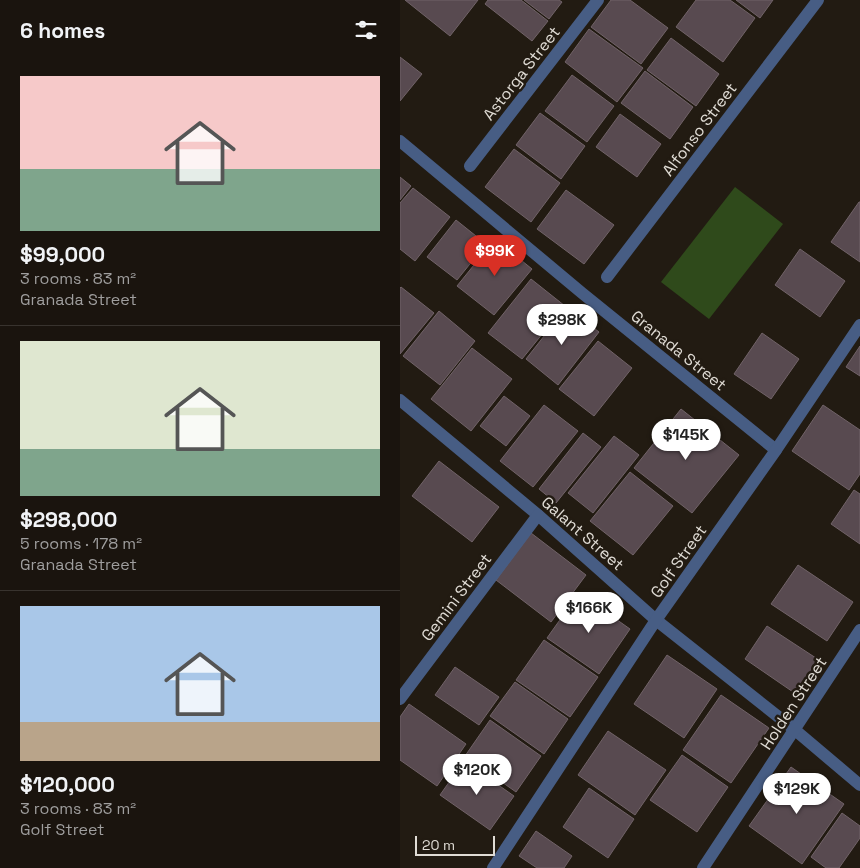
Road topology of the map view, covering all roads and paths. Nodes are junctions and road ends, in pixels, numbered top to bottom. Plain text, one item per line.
1 (598, 0) edge
2 (818, 0) edge
3 (400, 141) edge
4 (470, 166) dead end
5 (607, 277) dead end
6 (860, 325) edge
7 (400, 400) edge
8 (776, 450) junction
9 (538, 515) junction
10 (656, 620) junction
11 (860, 630) edge
12 (400, 699) edge
13 (794, 730) junction
14 (860, 785) edge
15 (493, 868) edge
16 (703, 868) edge

1 - 4 street, Astorga Street
2 - 5 street, Alfonso Street
3 - 8 street, Granada Street
6 - 8 street, Golf Street
7 - 9 street, Galant Street
8 - 10 street, Golf Street
9 - 10 street, Galant Street
9 - 12 street, Gemini Street
10 - 13 street, Galant Street
10 - 15 street, Golf Street
11 - 13 street, Holden Street
13 - 14 street, Galant Street
13 - 16 street, Holden Street

